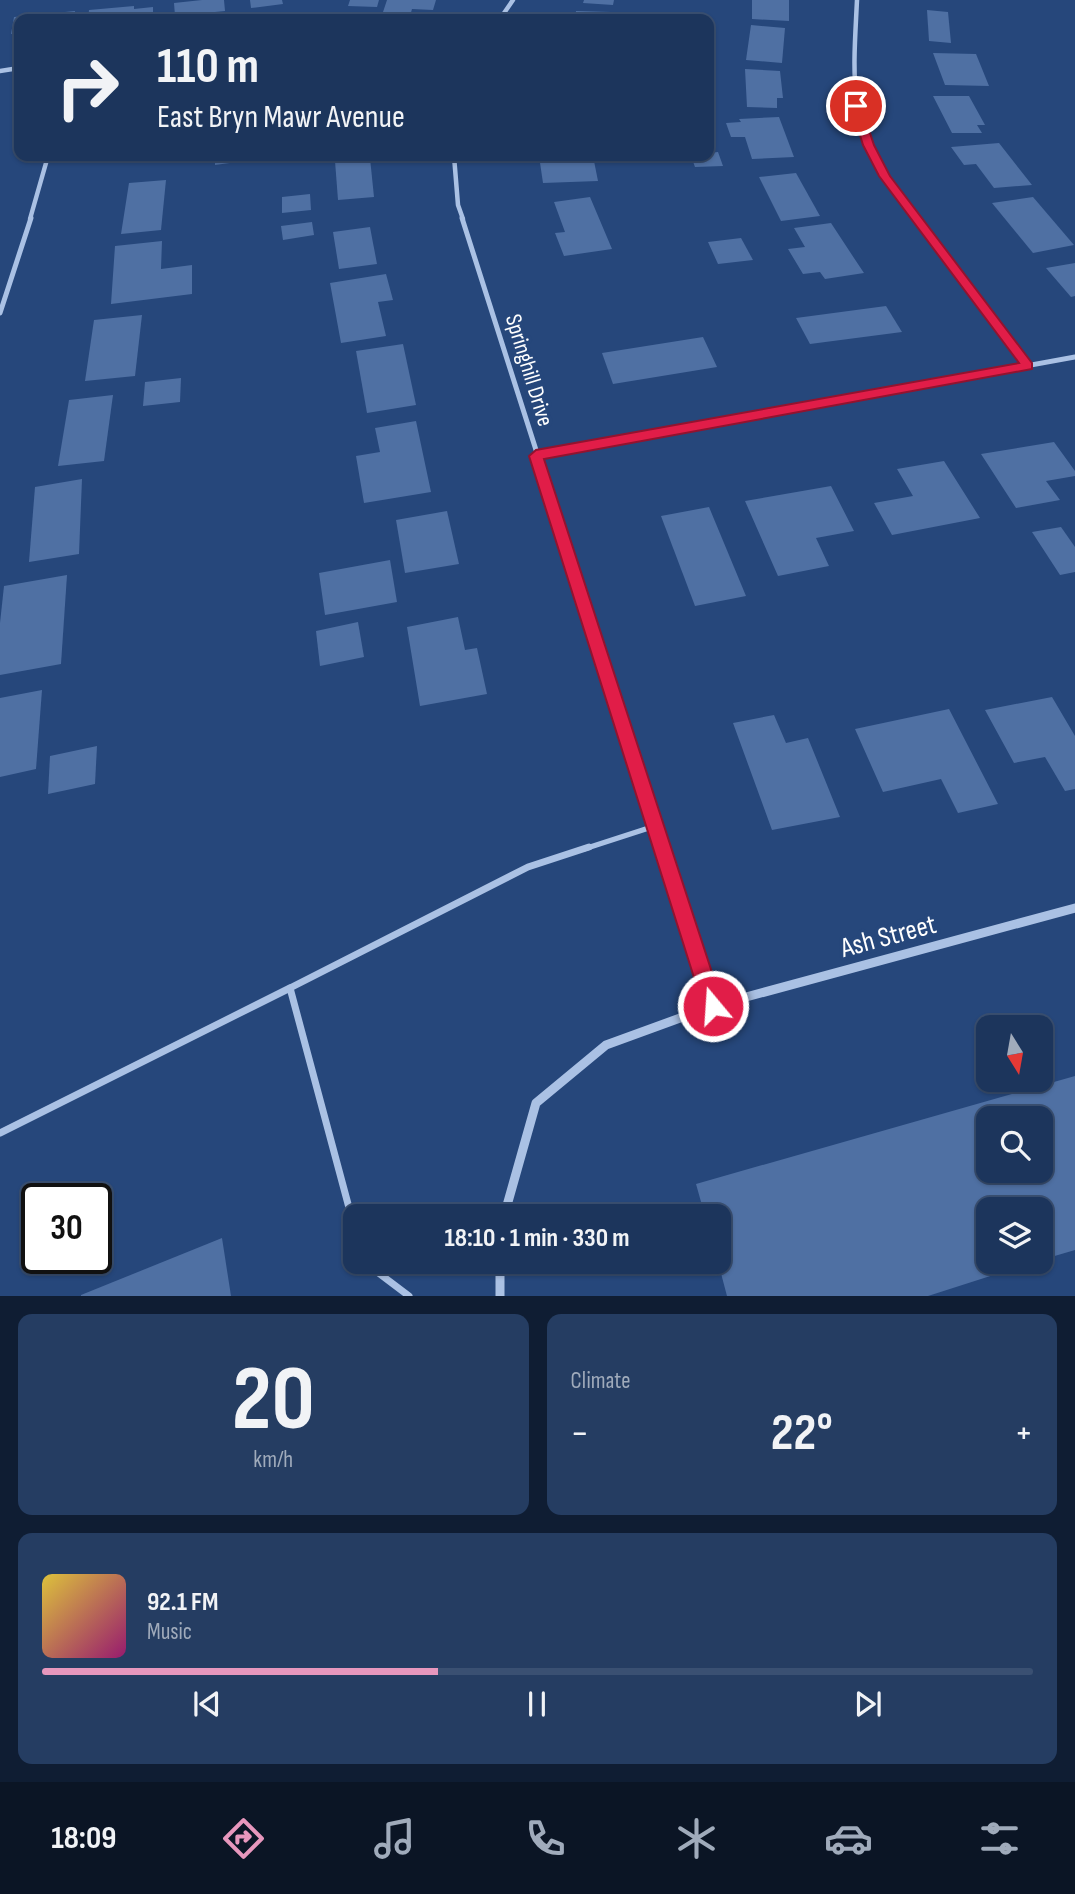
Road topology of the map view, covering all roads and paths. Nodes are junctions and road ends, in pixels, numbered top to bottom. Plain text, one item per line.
1 (858, 0) edge
2 (47, 161) edge
3 (454, 161) edge
4 (0, 313) edge
5 (1075, 357) edge
6 (1028, 366) junction
7 (536, 456) junction
8 (655, 826) junction
9 (1075, 908) edge
10 (290, 988) junction
11 (713, 1006) junction
12 (0, 1133) edge
13 (348, 1204) edge
14 (507, 1204) edge
15 (378, 1274) edge
16 (500, 1274) edge
17 (409, 1296) edge
18 (500, 1296) edge

1 - 6 street
2 - 4 street
3 - 7 street, Springhill Drive
5 - 6 street
6 - 7 street
7 - 8 street, Springhill Drive
8 - 10 lane
8 - 11 street, Springhill Drive
9 - 11 street, Ash Street
10 - 12 lane
10 - 13 lane
11 - 14 street
15 - 17 lane
16 - 18 street

